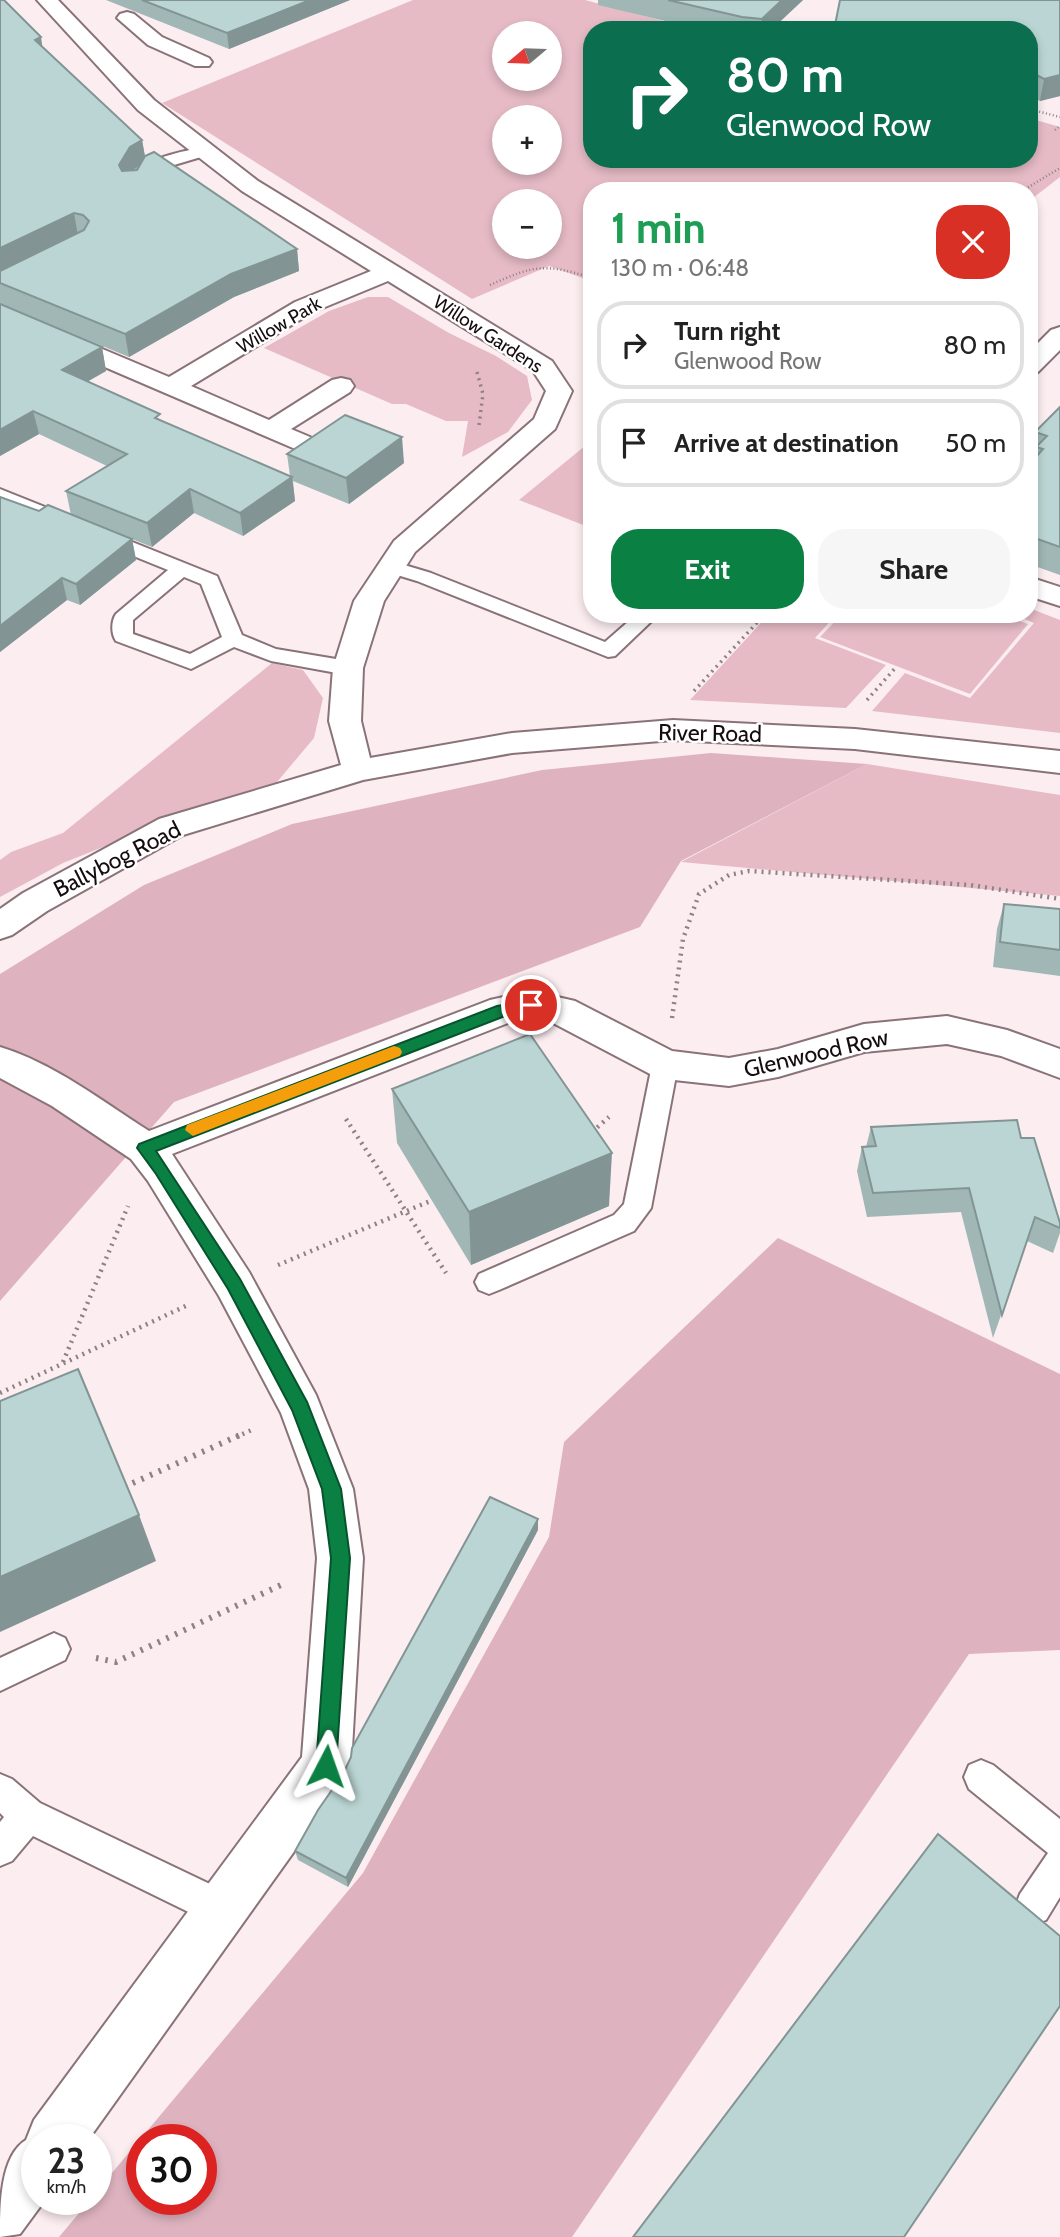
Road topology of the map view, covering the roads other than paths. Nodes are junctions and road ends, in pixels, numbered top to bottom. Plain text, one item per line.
1 (60, 4) edge
2 (127, 18) dead end
3 (155, 41) junction
4 (97, 53) junction
5 (202, 62) dead end
6 (206, 151) junction
7 (133, 188) edge
8 (390, 272) junction
9 (0, 313) edge
10 (1059, 337) edge
11 (1038, 358) edge
12 (341, 386) dead end
13 (171, 387) junction
14 (271, 430) junction
15 (300, 443) edge
16 (0, 495) edge
17 (391, 567) junction
18 (181, 569) junction
19 (1038, 589) edge
20 (1060, 597) edge
21 (639, 623) edge
22 (233, 639) junction
23 (348, 668) junction
24 (1060, 762) edge
25 (360, 770) junction
26 (0, 926) edge
27 (0, 1061) edge
28 (1060, 1063) edge
29 (665, 1065) junction
30 (153, 1159) junction
31 (488, 1282) road end
32 (54, 1649) road end
33 (0, 1675) edge
34 (981, 1777) dead end
35 (0, 1791) edge
36 (28, 1815) junction
37 (1060, 1841) edge
38 (0, 1849) edge
39 (1060, 1866) edge
40 (1033, 1907) dead end
41 (222, 1909) junction
42 (66, 2124) edge
43 (21, 2186) edge
44 (0, 2214) edge

1 - 4 street, Willow Gardens
2 - 3 street
3 - 4 street
3 - 5 street
4 - 6 street, Willow Gardens
6 - 7 lane
6 - 8 street, Willow Gardens
8 - 13 street, Willow Park
8 - 17 street, Willow Gardens
9 - 13 street
10 - 11 street
12 - 14 street
13 - 14 street
14 - 15 street
16 - 18 lane
17 - 21 lane
17 - 23 street, Willow Gardens
18 - 22 lane
18 - 22 lane
19 - 20 street
22 - 23 lane
23 - 25 street, Willow Gardens
24 - 25 street, River Road
25 - 26 street, Ballybog Road
27 - 30 street
28 - 29 street, Glenwood Row
29 - 30 street, Glenwood Row
29 - 31 lane
30 - 41 street
32 - 33 lane
34 - 37 lane
35 - 36 lane
36 - 38 lane
36 - 41 lane
39 - 40 lane
41 - 42 street
43 - 44 street

